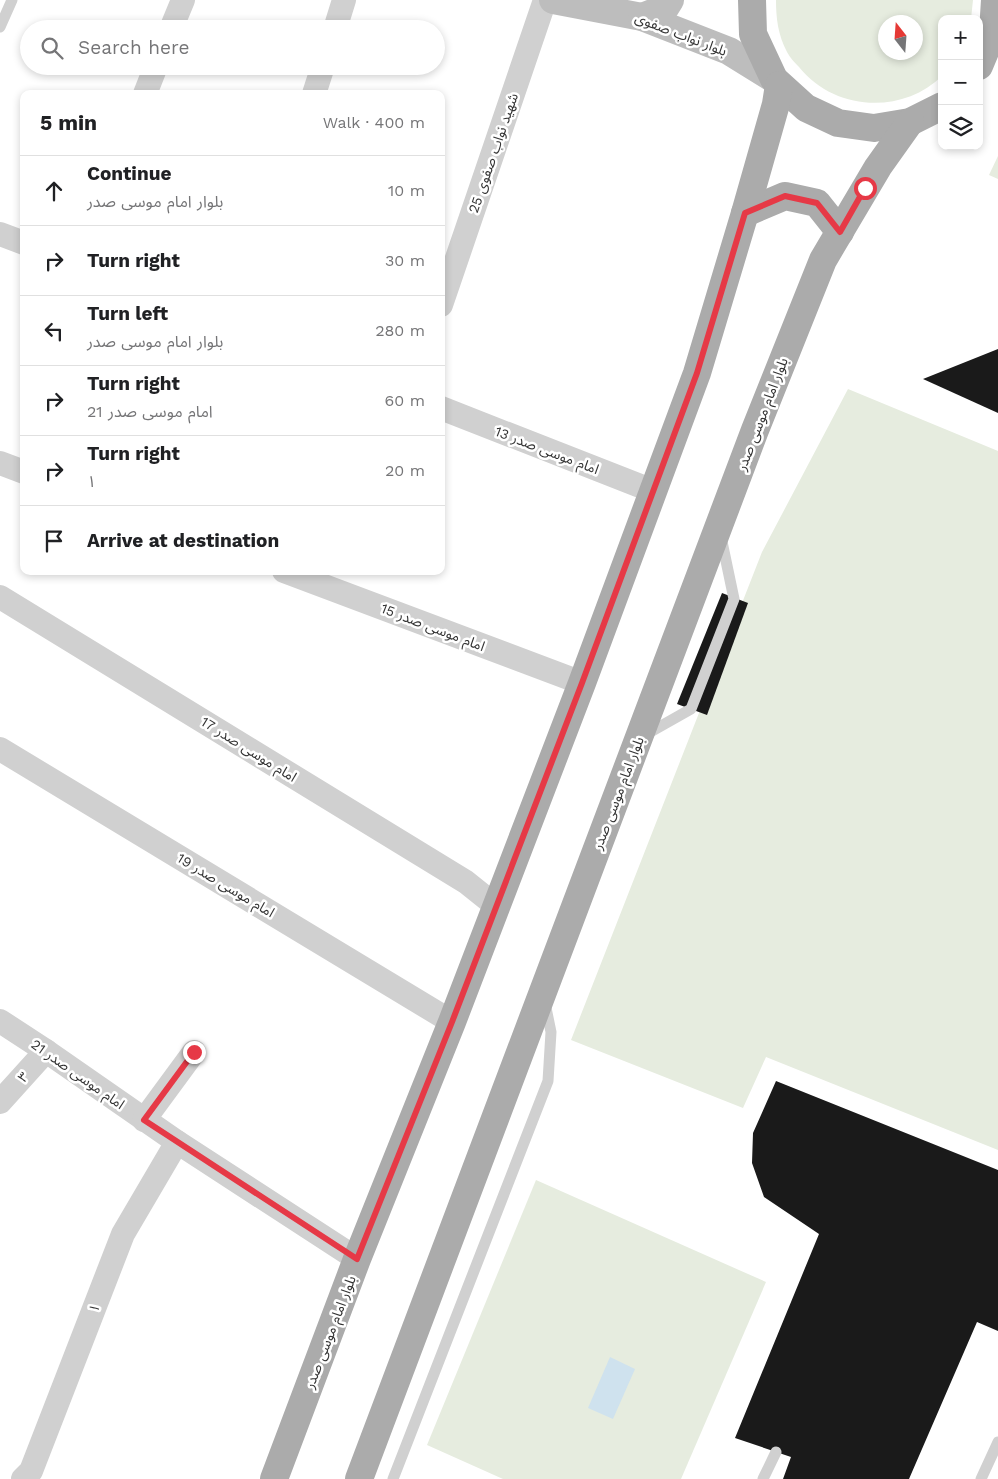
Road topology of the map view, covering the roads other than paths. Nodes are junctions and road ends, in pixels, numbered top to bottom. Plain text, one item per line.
1 (12, 0) edge
2 (183, 0) edge
3 (344, 0) edge
4 (545, 0) edge
5 (553, 0) edge
6 (670, 0) edge
7 (752, 0) edge
8 (995, 0) edge
9 (642, 17) junction
10 (175, 20) edge
11 (338, 20) edge
12 (0, 27) edge
13 (982, 60) edge
14 (153, 75) edge
15 (320, 75) edge
16 (776, 82) junction
17 (147, 90) edge
18 (315, 90) edge
19 (938, 108) edge
20 (910, 122) junction
21 (745, 213) junction
22 (840, 232) junction
23 (0, 234) edge
24 (20, 242) edge
25 (445, 293) edge
26 (445, 410) edge
27 (0, 463) edge
28 (20, 470) edge
29 (653, 492) junction
30 (719, 529) junction
31 (295, 575) edge
32 (1, 600) edge
33 (582, 683) junction
34 (639, 738) junction
35 (0, 749) edge
36 (496, 906) junction
37 (542, 989) junction
38 (0, 1022) edge
39 (452, 1022) junction
40 (46, 1051) junction
41 (194, 1052) dead end
42 (0, 1102) edge
43 (144, 1120) junction
44 (177, 1142) junction
45 (357, 1259) junction
46 (998, 1442) edge
47 (776, 1452) dead end
48 (395, 1478) edge
49 (23, 1479) edge
50 (274, 1479) edge
51 (359, 1479) edge
52 (763, 1479) edge
53 (981, 1479) edge

1 - 12 lane
2 - 10 street
3 - 11 street
4 - 25 street, شهید نواب صفوی 25
5 - 9 main road, بلوار نواب صفوی
6 - 9 main road
7 - 16 main road
8 - 13 main road
9 - 16 main road, بلوار نواب صفوی
14 - 17 street
15 - 18 street
16 - 20 main road
16 - 21 main road, بلوار امام موسی صدر
19 - 20 main road
20 - 22 main road, بلوار امام موسی صدر
21 - 22 main road
21 - 29 main road, بلوار امام موسی صدر
22 - 30 main road, بلوار امام موسی صدر
23 - 24 street
26 - 29 street, امام موسی صدر 13
27 - 28 street
29 - 33 main road, بلوار امام موسی صدر
30 - 34 main road, بلوار امام موسی صدر
30 - 34 lane
31 - 33 street, امام موسی صدر 15
32 - 36 street, امام موسی صدر 17
33 - 36 main road, بلوار امام موسی صدر
34 - 37 main road, بلوار امام موسی صدر
35 - 39 street, امام موسی صدر 19
36 - 39 main road, بلوار امام موسی صدر
37 - 48 lane
37 - 51 main road, بلوار امام موسی صدر
38 - 40 street, امام موسی صدر 21
39 - 45 main road, بلوار امام موسی صدر
40 - 42 street, ۳
40 - 43 street, امام موسی صدر 21
41 - 43 street
43 - 44 street, امام موسی صدر 21
44 - 45 street, امام موسی صدر 21
44 - 49 street, ۱
45 - 50 main road, بلوار امام موسی صدر
46 - 53 lane
47 - 52 lane

